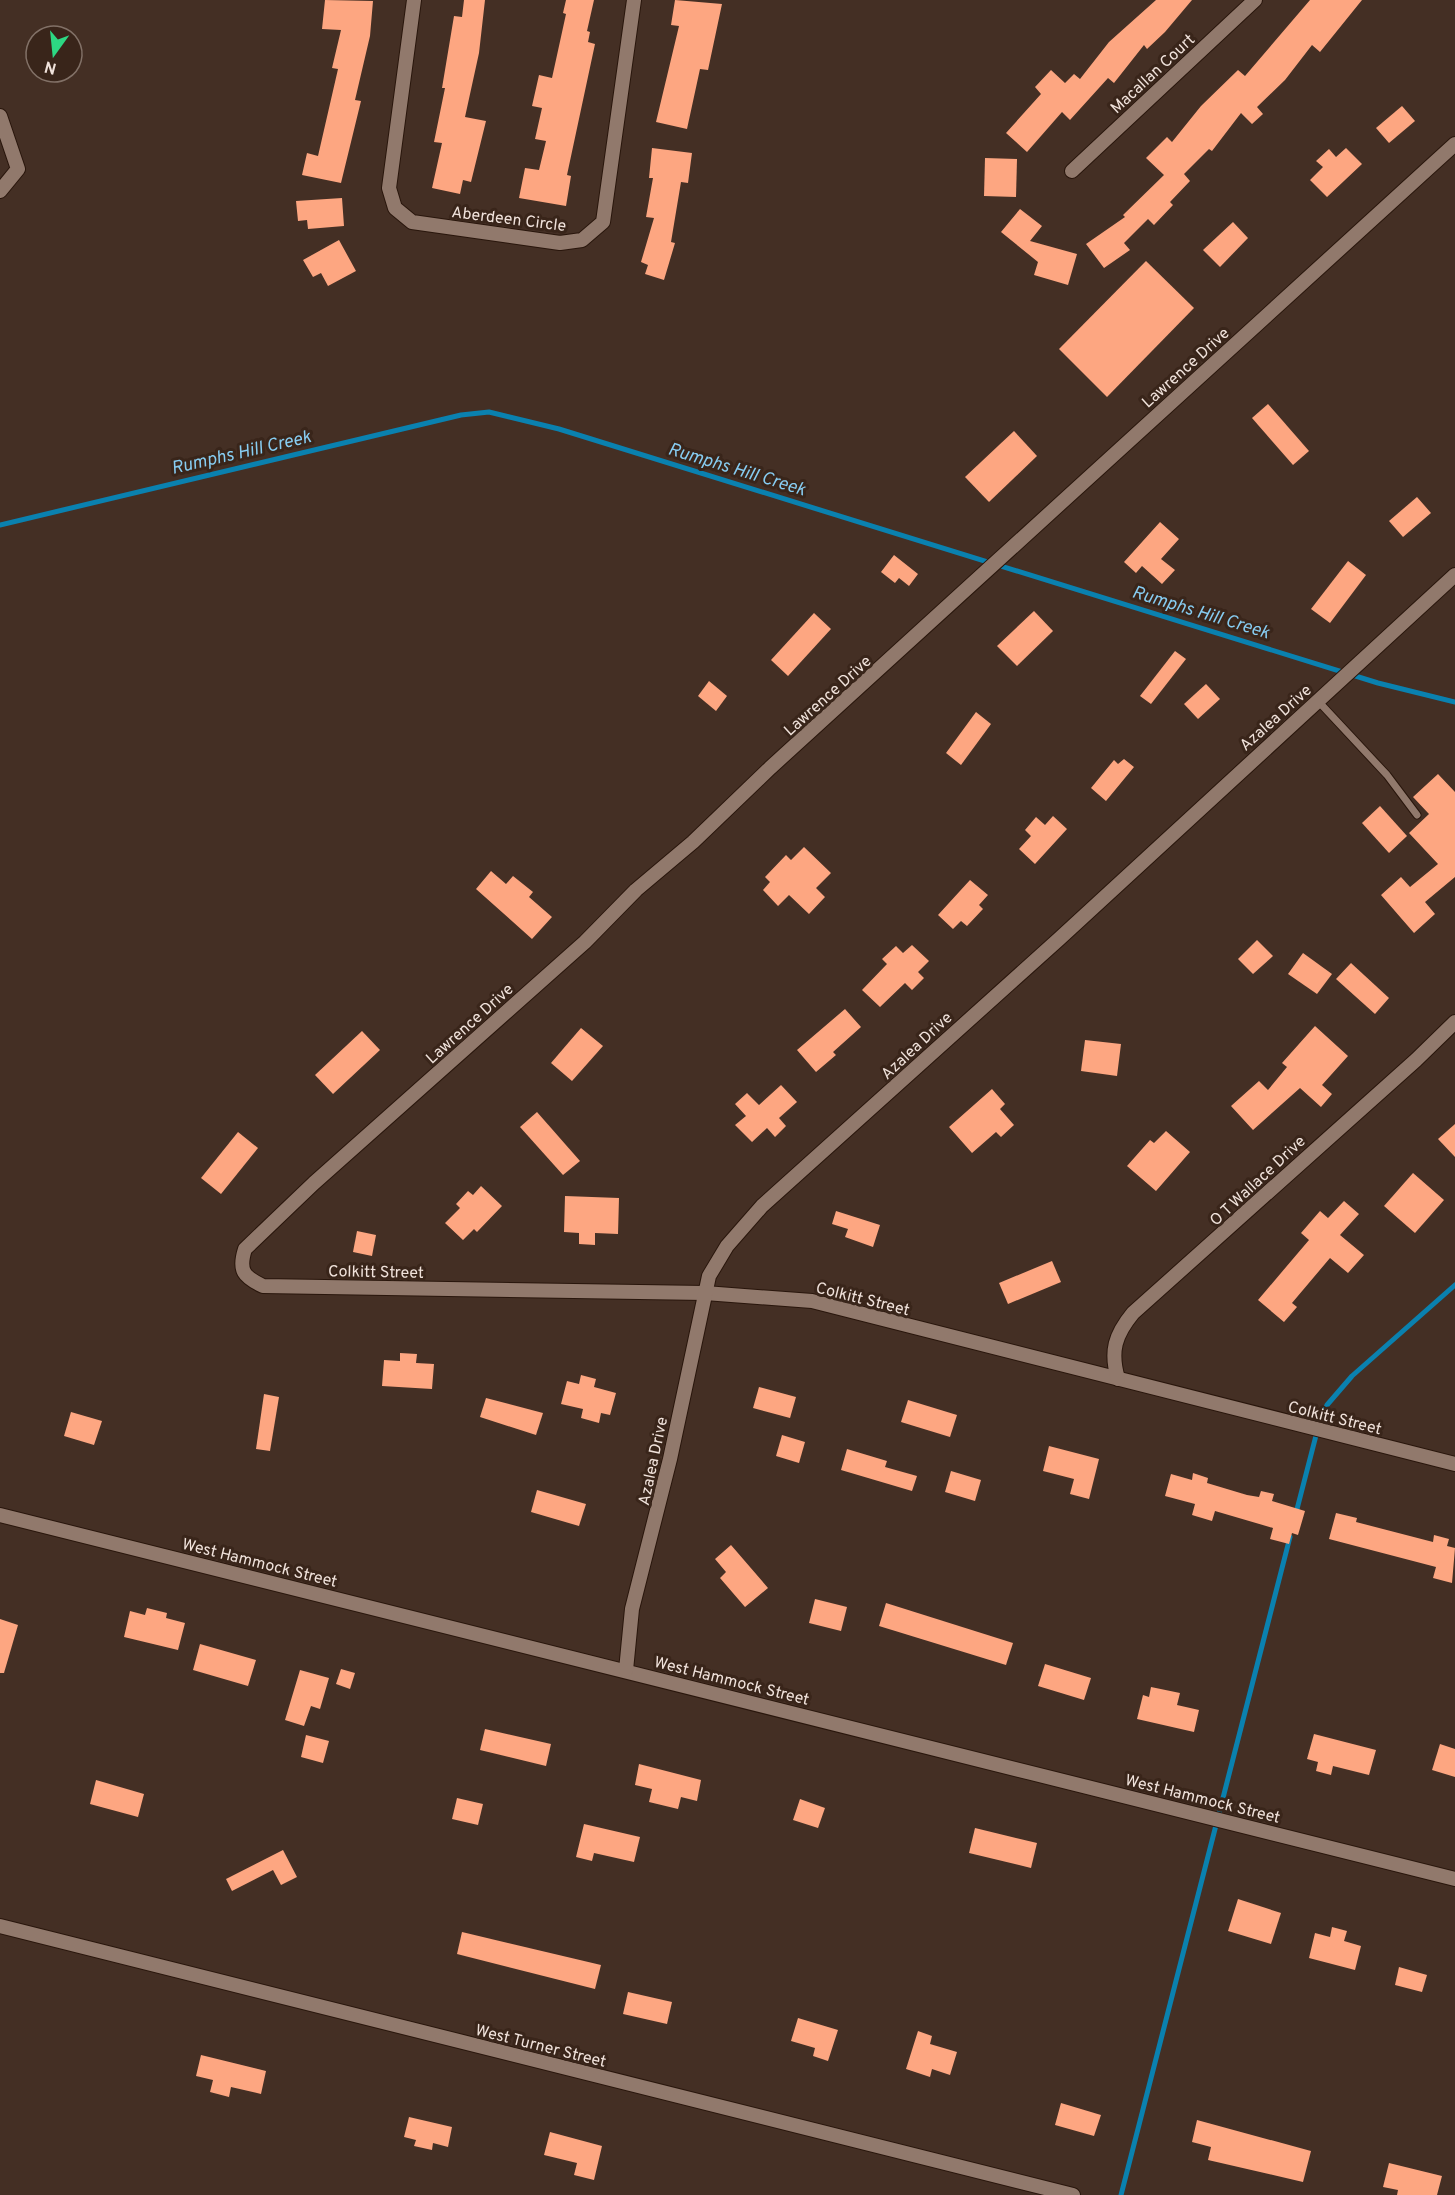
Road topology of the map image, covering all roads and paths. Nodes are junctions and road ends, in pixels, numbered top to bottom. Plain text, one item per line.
1 (414, 0) edge
2 (634, 0) edge
3 (1256, 0) edge
4 (0, 116) edge
5 (1455, 144) edge
6 (1072, 171) dead end
7 (0, 191) edge
8 (1455, 575) edge
9 (1318, 701) junction
10 (1417, 815) dead end
11 (1455, 1022) edge
12 (248, 1279) joint
13 (705, 1293) junction
14 (1118, 1379) junction
15 (1455, 1464) edge
16 (0, 1515) edge
17 (626, 1670) junction
18 (1455, 1879) edge
19 (0, 1926) edge
20 (1073, 2195) edge

1 - 2 street, Aberdeen Circle
3 - 6 street, Macallan Court
4 - 7 street
5 - 12 street, Lawrence Drive
8 - 9 street, Azalea Drive
9 - 10 lane
9 - 13 street, Azalea Drive
11 - 14 street, O T Wallace Drive
12 - 13 street, Colkitt Street
13 - 14 street, Colkitt Street
13 - 17 street, Azalea Drive
14 - 15 street, Colkitt Street
16 - 17 street, West Hammock Street
17 - 18 street, West Hammock Street
19 - 20 street, West Turner Street

